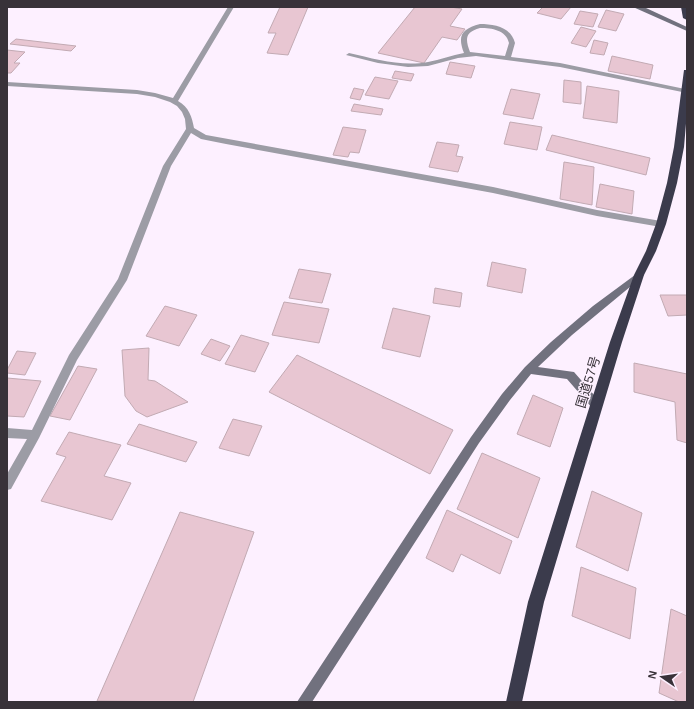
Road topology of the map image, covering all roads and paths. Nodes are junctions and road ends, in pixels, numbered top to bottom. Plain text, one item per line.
1 (231, 7) edge
2 (636, 7) edge
3 (686, 7) edge
4 (687, 18) edge
5 (687, 29) edge
6 (468, 54) junction
7 (349, 55) dead end
8 (507, 59) junction
9 (687, 72) edge
10 (7, 84) edge
11 (685, 91) junction
12 (175, 101) junction
13 (190, 129) junction
14 (660, 224) junction
15 (639, 275) junction
16 (529, 370) junction
17 (597, 406) junction
18 (7, 434) edge
19 (35, 435) junction
20 (7, 485) edge
21 (304, 702) edge
22 (514, 702) edge

1 - 12 street
2 - 5 street
3 - 4 highway
6 - 7 street
6 - 8 street
6 - 8 street
8 - 11 street
9 - 11 highway, 国道57号
10 - 12 street
11 - 14 highway, 国道57号
12 - 13 street
13 - 14 street
13 - 19 street
14 - 15 highway, 国道57号
15 - 16 street
15 - 17 highway, 国道57号
16 - 17 street
16 - 21 street
17 - 22 highway, 国道57号
18 - 19 street
19 - 20 street

